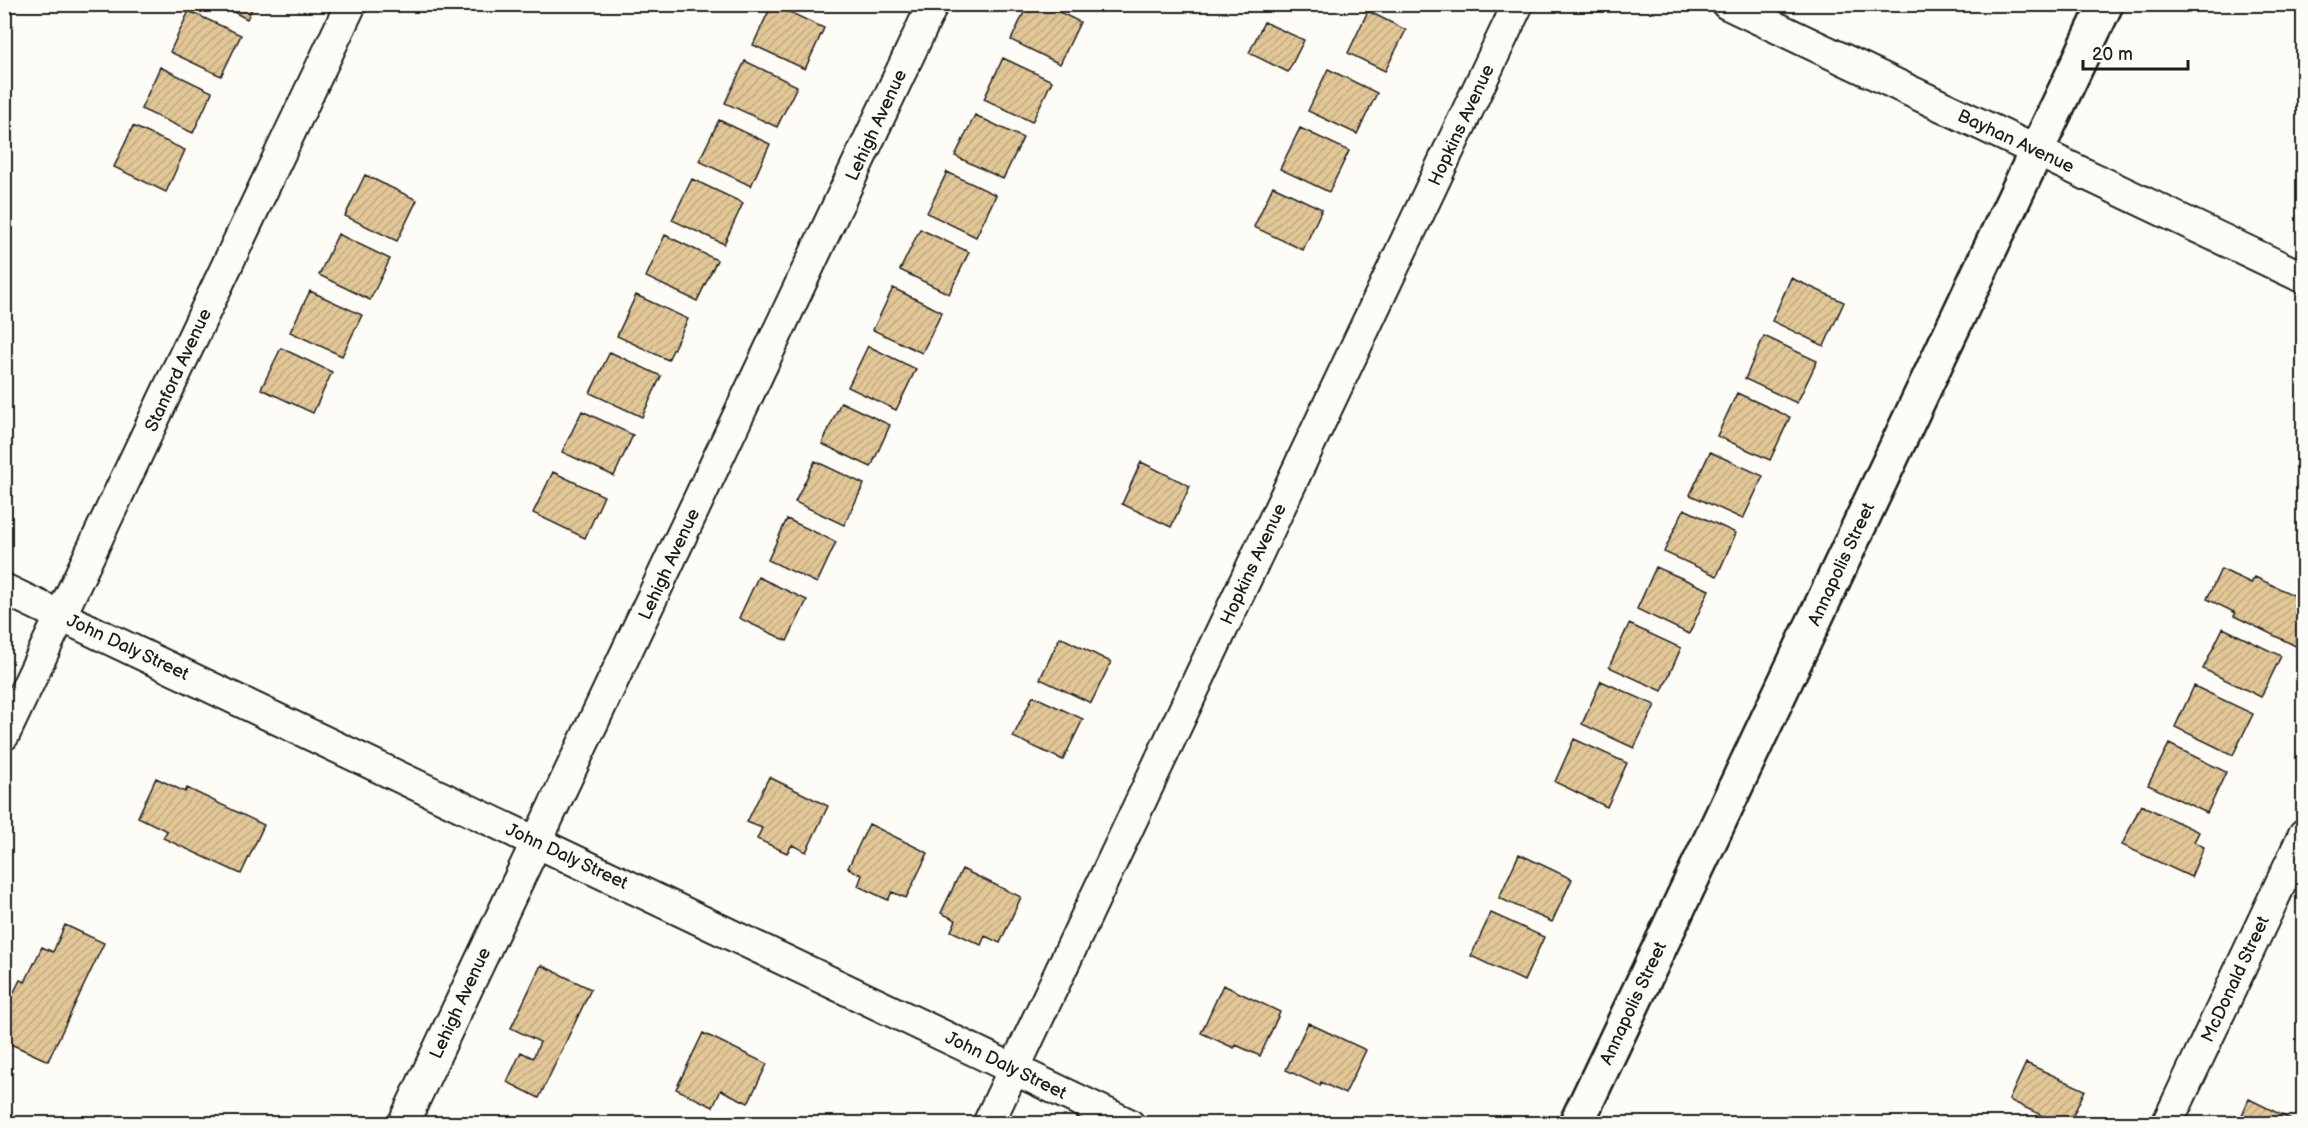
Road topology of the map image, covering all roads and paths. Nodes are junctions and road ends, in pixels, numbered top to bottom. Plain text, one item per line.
1 (351, 4) edge
2 (933, 4) edge
3 (1518, 4) edge
4 (1728, 4) edge
5 (2106, 4) edge
6 (2037, 152) junction
7 (2304, 278) edge
8 (4, 589) edge
9 (61, 616) junction
10 (4, 735) edge
11 (2304, 834) edge
12 (537, 842) junction
13 (1014, 1069) junction
14 (403, 1124) edge
15 (988, 1124) edge
16 (1129, 1124) edge
17 (1576, 1124) edge
18 (2167, 1124) edge

1 - 9 street, Stanford Avenue
2 - 12 street, Lehigh Avenue
3 - 13 street, Hopkins Avenue
4 - 6 street, Bayhan Avenue
5 - 6 street, Annapolis Street
6 - 7 street, Bayhan Avenue
6 - 17 street, Annapolis Street
8 - 9 street, John Daly Street
9 - 10 street, Stanford Avenue
9 - 12 street, John Daly Street
11 - 18 street, McDonald Street
12 - 13 street, John Daly Street
12 - 14 street, Lehigh Avenue
13 - 15 street, Hopkins Avenue
13 - 16 street, John Daly Street

